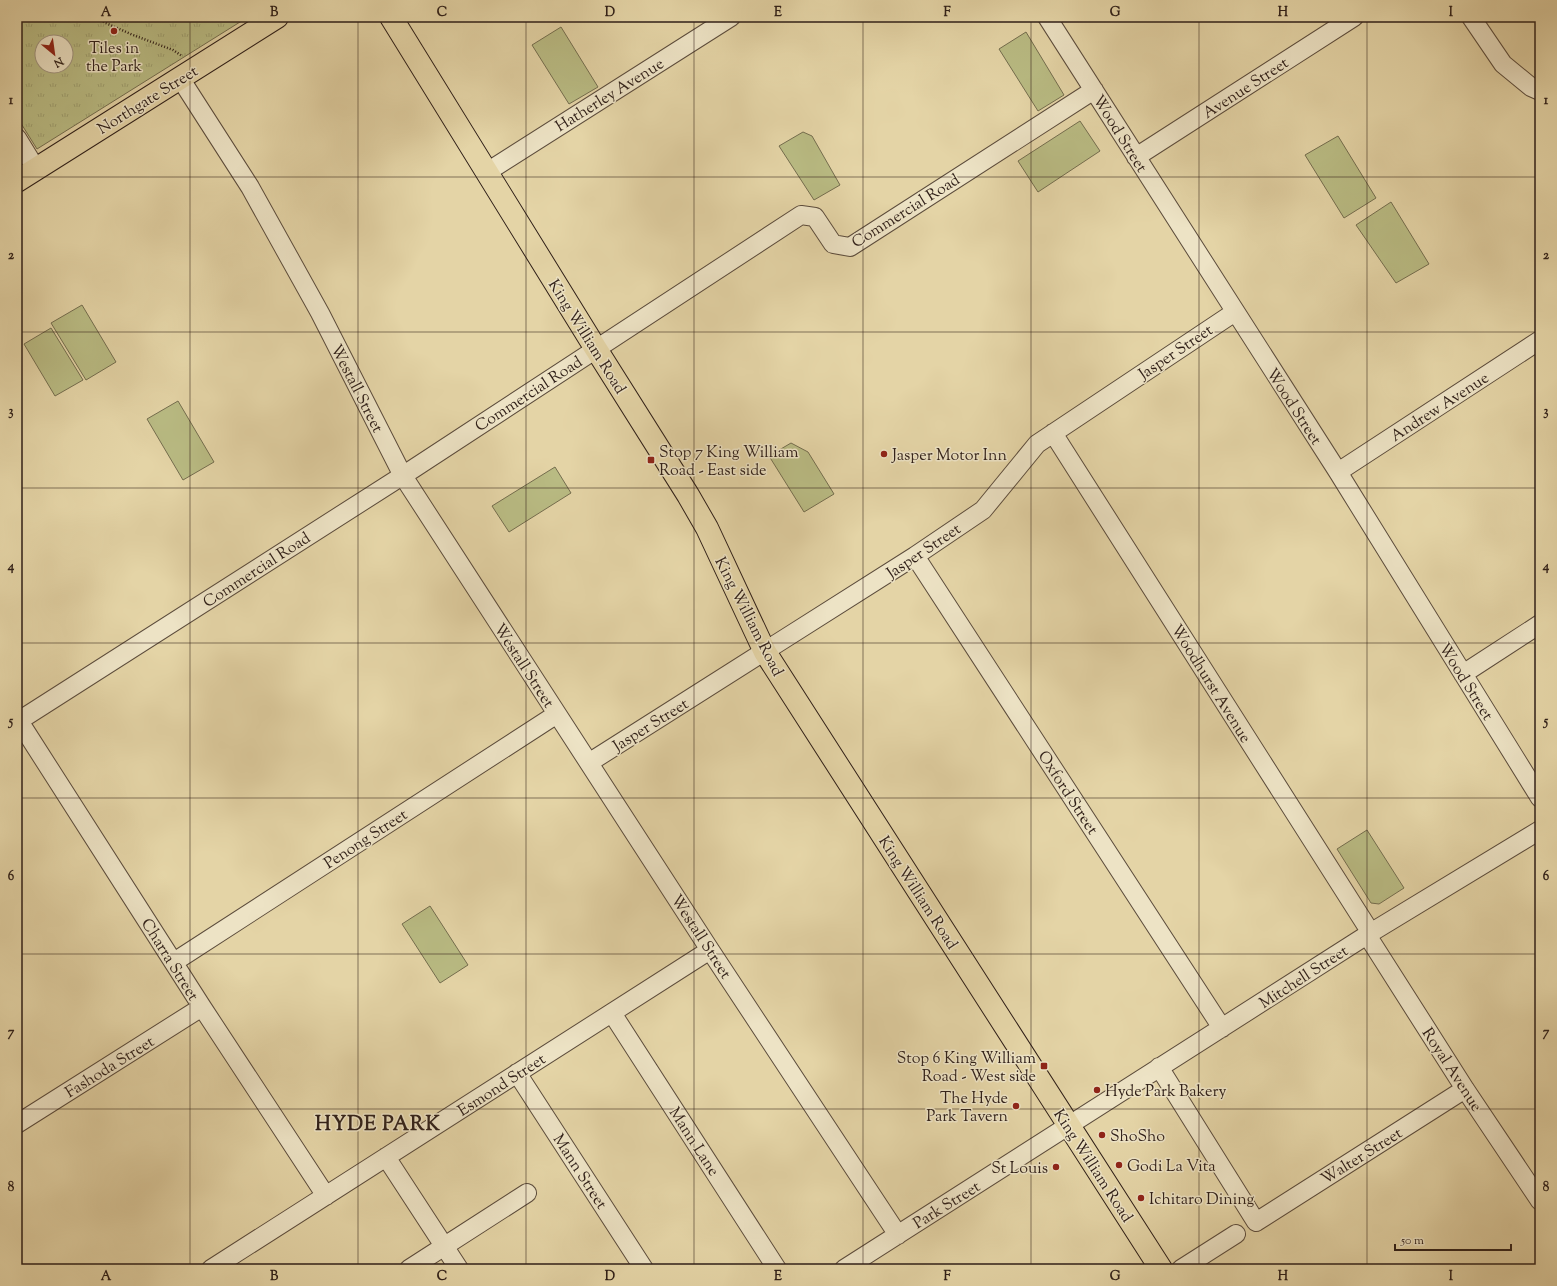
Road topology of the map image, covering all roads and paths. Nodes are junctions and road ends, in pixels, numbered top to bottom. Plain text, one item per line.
1 (92, 17) edge
2 (102, 17) edge
3 (277, 17) edge
4 (391, 17) edge
5 (731, 17) edge
6 (1047, 17) edge
7 (1354, 17) edge
8 (1471, 17) edge
9 (100, 20) junction
10 (183, 69) junction
11 (1094, 90) junction
12 (1540, 91) edge
13 (17, 138) edge
14 (1136, 157) junction
15 (36, 169) junction
16 (487, 172) junction
17 (17, 181) edge
18 (1235, 312) junction
19 (1540, 340) edge
20 (596, 349) junction
21 (1053, 433) junction
22 (1338, 472) junction
23 (403, 476) junction
24 (915, 556) junction
25 (1540, 624) edge
26 (765, 652) junction
27 (1463, 674) junction
28 (557, 714) junction
29 (18, 721) edge
30 (590, 762) junction
31 (1540, 798) edge
32 (1540, 830) edge
33 (1369, 934) junction
34 (710, 950) junction
35 (174, 962) junction
36 (202, 1008) junction
37 (612, 1013) junction
38 (1222, 1028) junction
39 (1159, 1067) junction
40 (517, 1073) junction
41 (1465, 1089) junction
42 (17, 1124) edge
43 (1069, 1126) junction
44 (386, 1157) junction
45 (527, 1193) dead end
46 (326, 1196) junction
47 (1540, 1201) edge
48 (1236, 1234) dead end
49 (898, 1235) junction
50 (444, 1246) junction
51 (212, 1269) edge
52 (409, 1269) edge
53 (460, 1269) edge
54 (644, 1269) edge
55 (777, 1269) edge
56 (844, 1269) edge
57 (1160, 1269) edge
58 (1181, 1269) edge

1 - 9 path
2 - 9 path
3 - 10 main road, Northgate Street
4 - 16 main road, King William Road
5 - 16 street, Hatherley Avenue
6 - 11 street, Wood Street
7 - 14 street, Avenue Street
8 - 12 street
9 - 10 path
10 - 15 main road, Northgate Street
10 - 23 street, Westall Street
11 - 14 street, Wood Street
11 - 20 street, Commercial Road
13 - 15 street
14 - 18 street, Wood Street
15 - 17 main road, Northgate Street
16 - 20 main road, King William Road
18 - 21 street, Jasper Street
18 - 22 street, Wood Street
19 - 22 street, Andrew Avenue
20 - 23 street, Commercial Road
20 - 26 main road, King William Road
21 - 24 street, Jasper Street
21 - 33 street, Woodhurst Avenue
22 - 27 street, Wood Street
23 - 28 street, Westall Street
23 - 29 street, Commercial Road
24 - 26 street, Jasper Street
24 - 38 street, Oxford Street
25 - 27 street
26 - 30 street, Jasper Street
26 - 43 main road, King William Road
27 - 31 street, Wood Street
28 - 30 street, Westall Street
28 - 35 street, Penong Street
29 - 35 street, Charra Street
30 - 34 street, Westall Street
32 - 33 street, Mitchell Street
33 - 38 street, Mitchell Street
33 - 41 street, Royal Avenue
34 - 37 street, Esmond Street
34 - 49 street, Westall Street
35 - 36 street, Charra Street
36 - 42 street, Fashoda Street
36 - 46 street, Charra Street
37 - 40 street, Esmond Street
37 - 55 street, Mann Lane
38 - 39 street, Mitchell Street
39 - 41 street, Walter Street
39 - 43 street, Mitchell Street
40 - 44 street, Esmond Street
40 - 54 street, Mann Street
41 - 47 street, Royal Avenue
43 - 49 street, Park Street
43 - 57 main road, King William Road
44 - 46 street, Esmond Street
44 - 50 street
45 - 50 street
46 - 51 street, Esmond Street
48 - 58 street
49 - 56 street, Park Street
50 - 52 street
50 - 53 street

